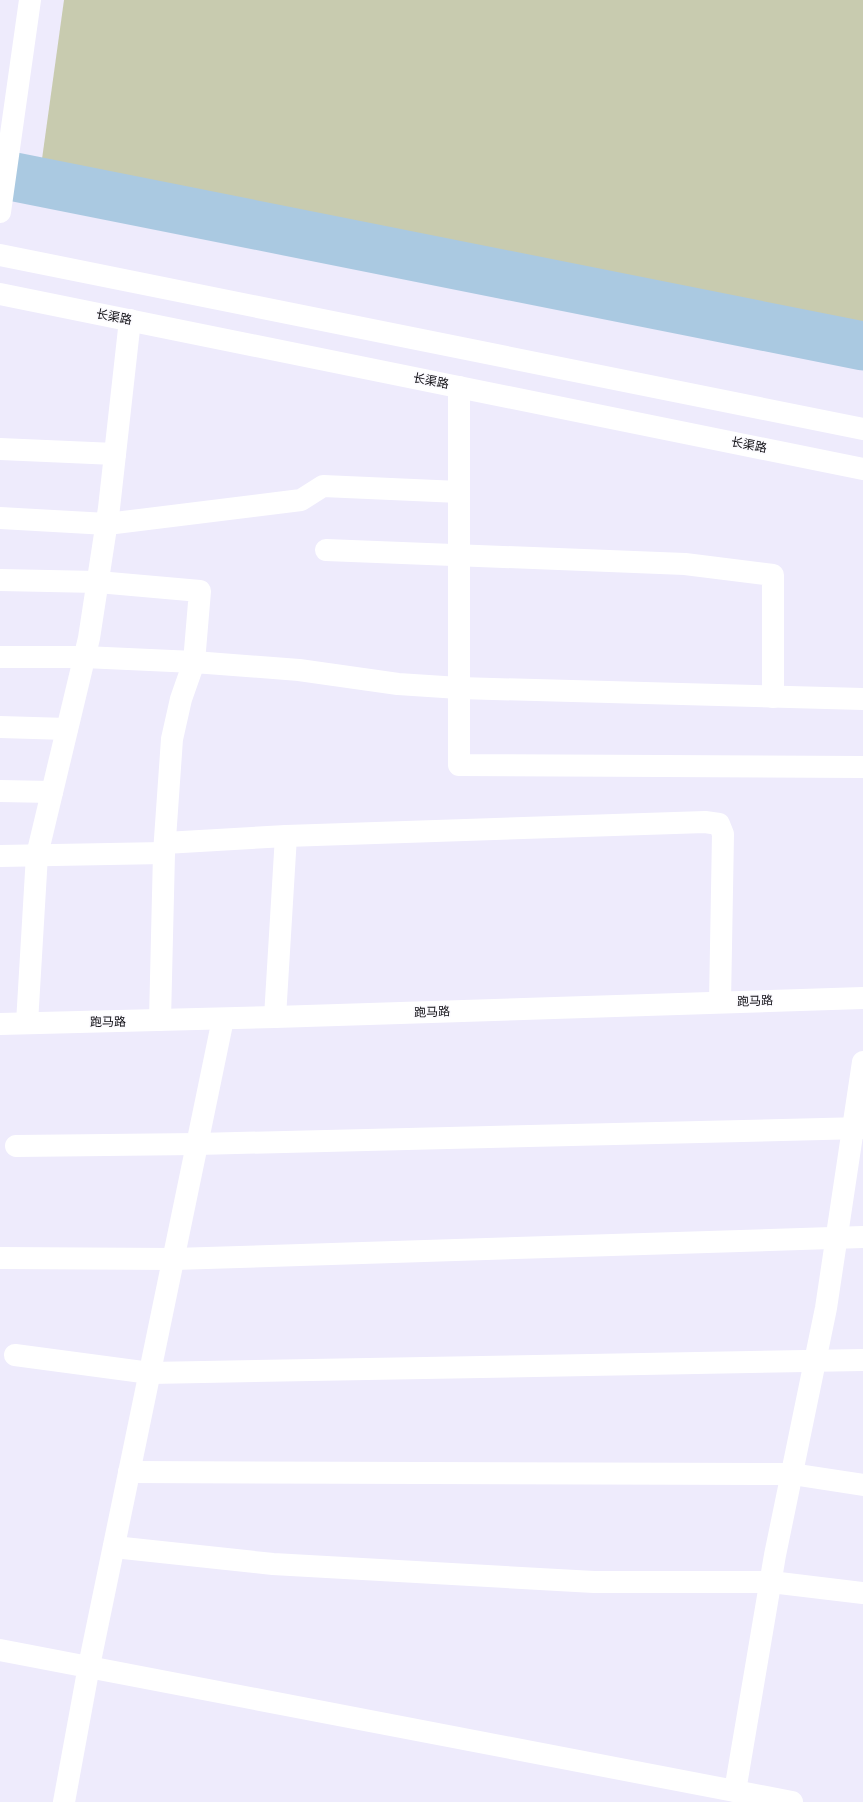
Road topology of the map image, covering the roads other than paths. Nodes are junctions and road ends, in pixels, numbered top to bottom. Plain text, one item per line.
1 (30, 0) edge
2 (0, 212) edge
3 (0, 255) edge
4 (0, 294) edge
5 (130, 320) junction
6 (459, 387) junction
7 (863, 429) edge
8 (0, 449) edge
9 (115, 454) junction
10 (863, 468) edge
11 (459, 492) junction
12 (0, 518) edge
13 (107, 524) junction
14 (326, 550) dead end
15 (459, 555) junction
16 (0, 580) edge
17 (98, 582) junction
18 (0, 657) edge
19 (84, 658) junction
20 (194, 662) junction
21 (459, 688) junction
22 (773, 697) junction
23 (863, 699) edge
24 (0, 727) edge
25 (67, 729) junction
26 (863, 767) edge
27 (0, 791) edge
28 (52, 792) junction
29 (286, 836) junction
30 (165, 848) junction
31 (37, 855) junction
32 (0, 856) edge
33 (863, 998) edge
34 (720, 1002) junction
35 (275, 1017) junction
36 (223, 1019) junction
37 (160, 1020) junction
38 (27, 1023) junction
39 (0, 1024) edge
40 (863, 1062) edge
41 (858, 1128) edge
42 (197, 1144) junction
43 (16, 1146) dead end
44 (863, 1237) edge
45 (836, 1238) junction
46 (0, 1258) edge
47 (174, 1259) junction
48 (15, 1355) dead end
49 (863, 1360) edge
50 (815, 1362) junction
51 (150, 1373) junction
52 (129, 1472) junction
53 (792, 1474) junction
54 (863, 1485) edge
55 (114, 1547) junction
56 (771, 1582) junction
57 (863, 1593) edge
58 (0, 1650) edge
59 (89, 1666) junction
60 (736, 1791) junction
61 (64, 1802) edge
62 (792, 1802) edge

1 - 2 street
3 - 7 street
4 - 5 street, 长渠路
5 - 6 street, 长渠路
5 - 9 street
6 - 10 street, 长渠路
6 - 11 street
8 - 9 street
9 - 13 street
11 - 13 street
11 - 15 street
12 - 13 street
13 - 17 street
14 - 15 street
15 - 21 street
15 - 22 street
16 - 17 street
17 - 19 street
17 - 20 street
18 - 19 street
19 - 20 street
19 - 25 street
20 - 21 street
20 - 30 street
21 - 22 street
21 - 26 street
22 - 23 street
24 - 25 street
25 - 28 street
27 - 28 street
28 - 31 street
29 - 30 street
29 - 34 street
29 - 35 street
30 - 31 street
30 - 37 street
31 - 32 street
31 - 38 street
33 - 34 street, 跑马路
34 - 35 street, 跑马路
35 - 36 street, 跑马路
36 - 37 street, 跑马路
36 - 42 street
37 - 38 street, 跑马路
38 - 39 street, 跑马路
40 - 41 street
41 - 42 street
41 - 45 street
42 - 43 street
42 - 47 street
44 - 45 street
45 - 47 street
45 - 50 street
46 - 47 street
47 - 51 street
48 - 51 street
49 - 50 street
50 - 51 street
50 - 53 street
51 - 52 street
52 - 53 street
52 - 55 street
53 - 54 street
53 - 56 street
55 - 56 street
55 - 59 street
56 - 57 street
56 - 60 street
58 - 59 street
59 - 60 street
59 - 61 street
60 - 62 street

